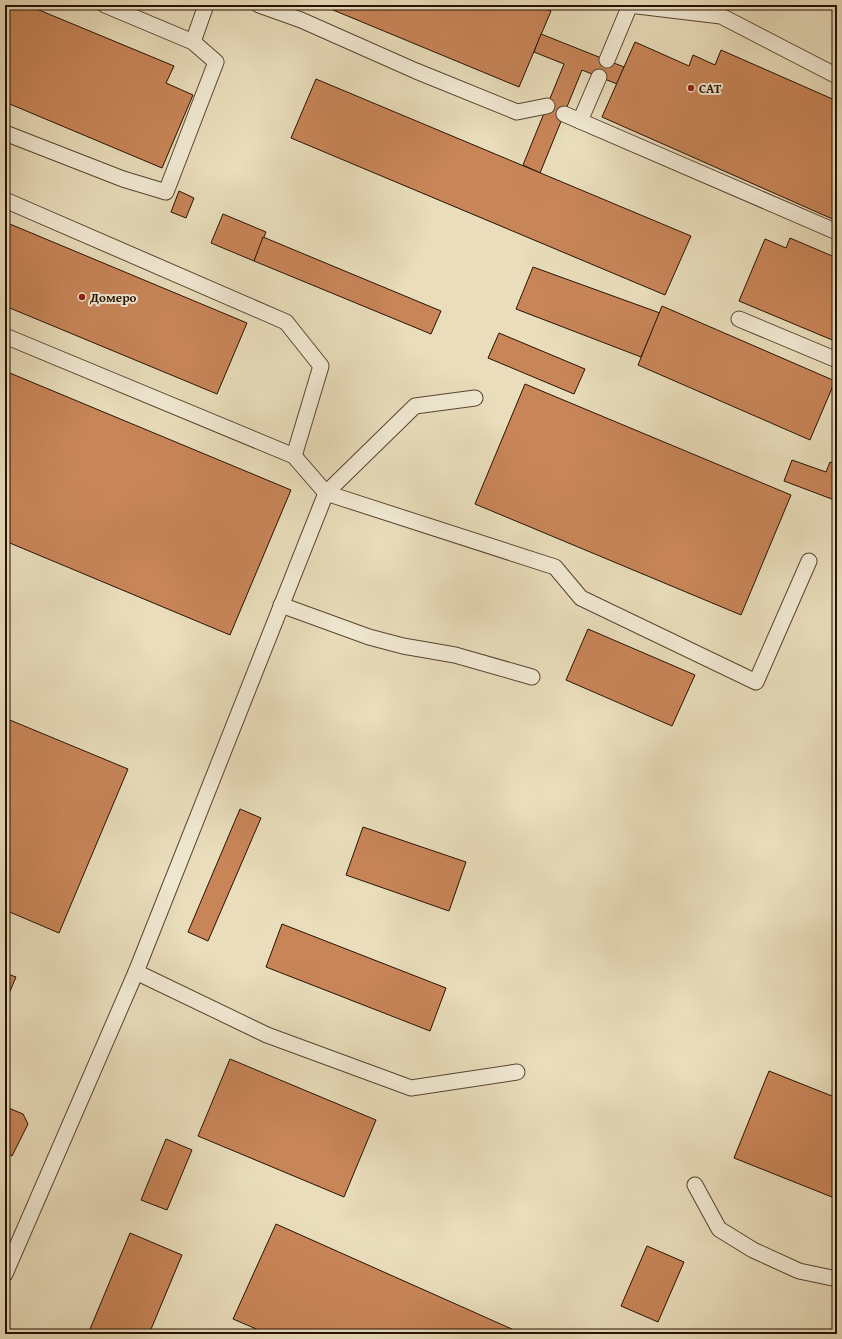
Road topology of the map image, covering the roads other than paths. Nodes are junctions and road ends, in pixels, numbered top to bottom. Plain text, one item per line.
1 (105, 5) edge
2 (206, 5) edge
3 (259, 5) edge
4 (630, 5) edge
5 (193, 42) junction
6 (607, 60) dead end
7 (837, 76) edge
8 (599, 77) dead end
9 (547, 106) dead end
10 (564, 114) dead end
11 (580, 121) junction
12 (5, 134) edge
13 (5, 200) edge
14 (837, 232) edge
15 (739, 319) dead end
16 (5, 336) edge
17 (837, 360) edge
18 (475, 398) dead end
19 (294, 456) junction
20 (326, 493) junction
21 (809, 561) dead end
22 (281, 605) junction
23 (532, 677) dead end
24 (136, 972) junction
25 (517, 1072) dead end
26 (695, 1185) dead end
27 (5, 1274) edge
28 (837, 1279) edge

1 - 5 lane
2 - 5 lane
3 - 9 lane
4 - 6 lane
4 - 7 lane
5 - 12 lane
8 - 11 lane
10 - 11 lane
11 - 14 lane
13 - 19 lane
15 - 17 lane
16 - 19 lane
18 - 20 lane
19 - 20 lane
20 - 21 lane
20 - 22 lane
22 - 23 lane
22 - 24 lane
24 - 25 lane
24 - 27 lane
26 - 28 lane

